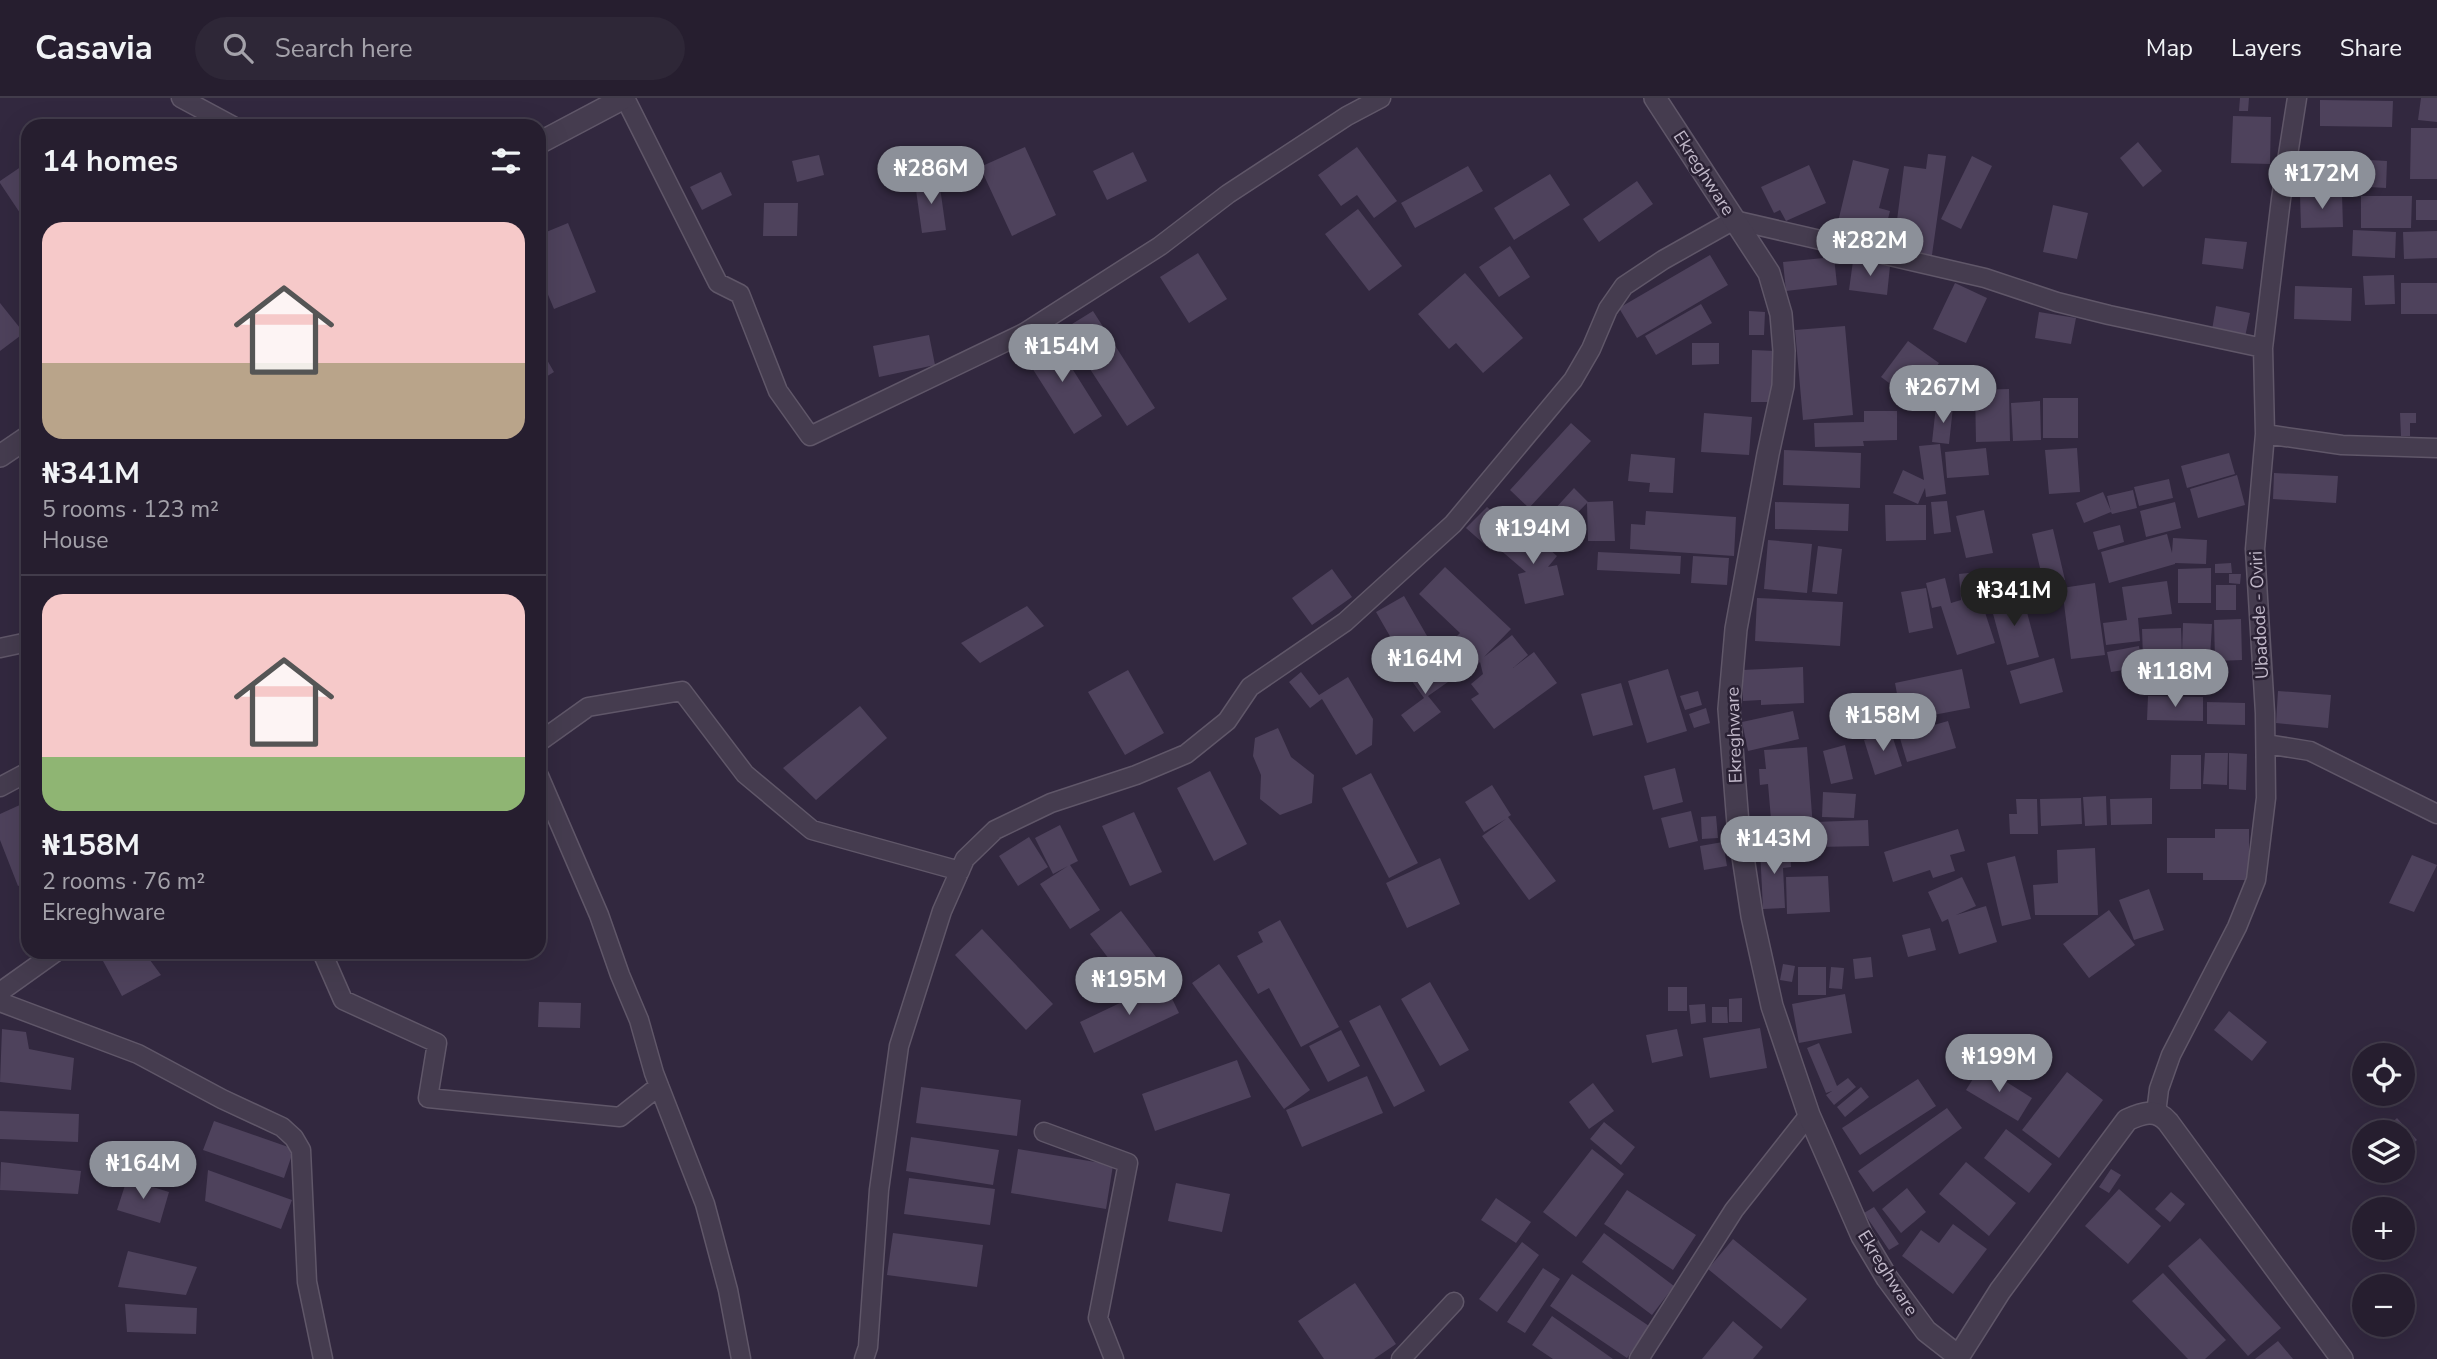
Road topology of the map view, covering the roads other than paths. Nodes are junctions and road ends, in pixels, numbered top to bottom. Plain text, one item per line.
1 (181, 98) edge
2 (624, 98) edge
3 (1381, 98) edge
4 (1655, 98) edge
5 (2297, 98) edge
6 (220, 119) edge
7 (546, 139) edge
8 (1734, 220) junction
9 (2263, 348) junction
10 (2265, 434) junction
11 (21, 442) edge
12 (2437, 448) edge
13 (0, 456) edge
14 (21, 644) edge
15 (0, 648) edge
16 (546, 737) edge
17 (2266, 744) junction
18 (21, 780) edge
19 (0, 787) edge
20 (546, 792) edge
21 (2437, 814) edge
22 (960, 871) junction
23 (46, 959) edge
24 (325, 959) edge
25 (0, 992) edge
26 (0, 1002) edge
27 (659, 1086) junction
28 (2156, 1113) junction
29 (1809, 1115) junction
30 (1044, 1132) dead end
31 (1454, 1302) dead end
32 (1958, 1357) edge
33 (323, 1359) edge
34 (741, 1359) edge
35 (864, 1359) edge
36 (1114, 1359) edge
37 (1401, 1359) edge
38 (1639, 1359) edge
39 (2342, 1359) edge

1 - 6 street
2 - 3 street
2 - 7 street
4 - 8 street, Ekreghware
5 - 9 street, Ubadode - Oviri
8 - 9 street
8 - 22 street
8 - 29 street, Ekreghware
9 - 10 street, Ubadode - Oviri
10 - 12 street
10 - 17 street, Ubadode - Oviri
11 - 13 street
14 - 15 street
16 - 22 street
17 - 21 street
17 - 28 street, Ubadode - Oviri
18 - 19 street
20 - 27 street
22 - 35 street
23 - 25 street
24 - 27 street
26 - 33 street
27 - 34 street
28 - 32 street
28 - 39 street
29 - 32 street, Ekreghware
29 - 38 street
30 - 36 street
31 - 37 street

